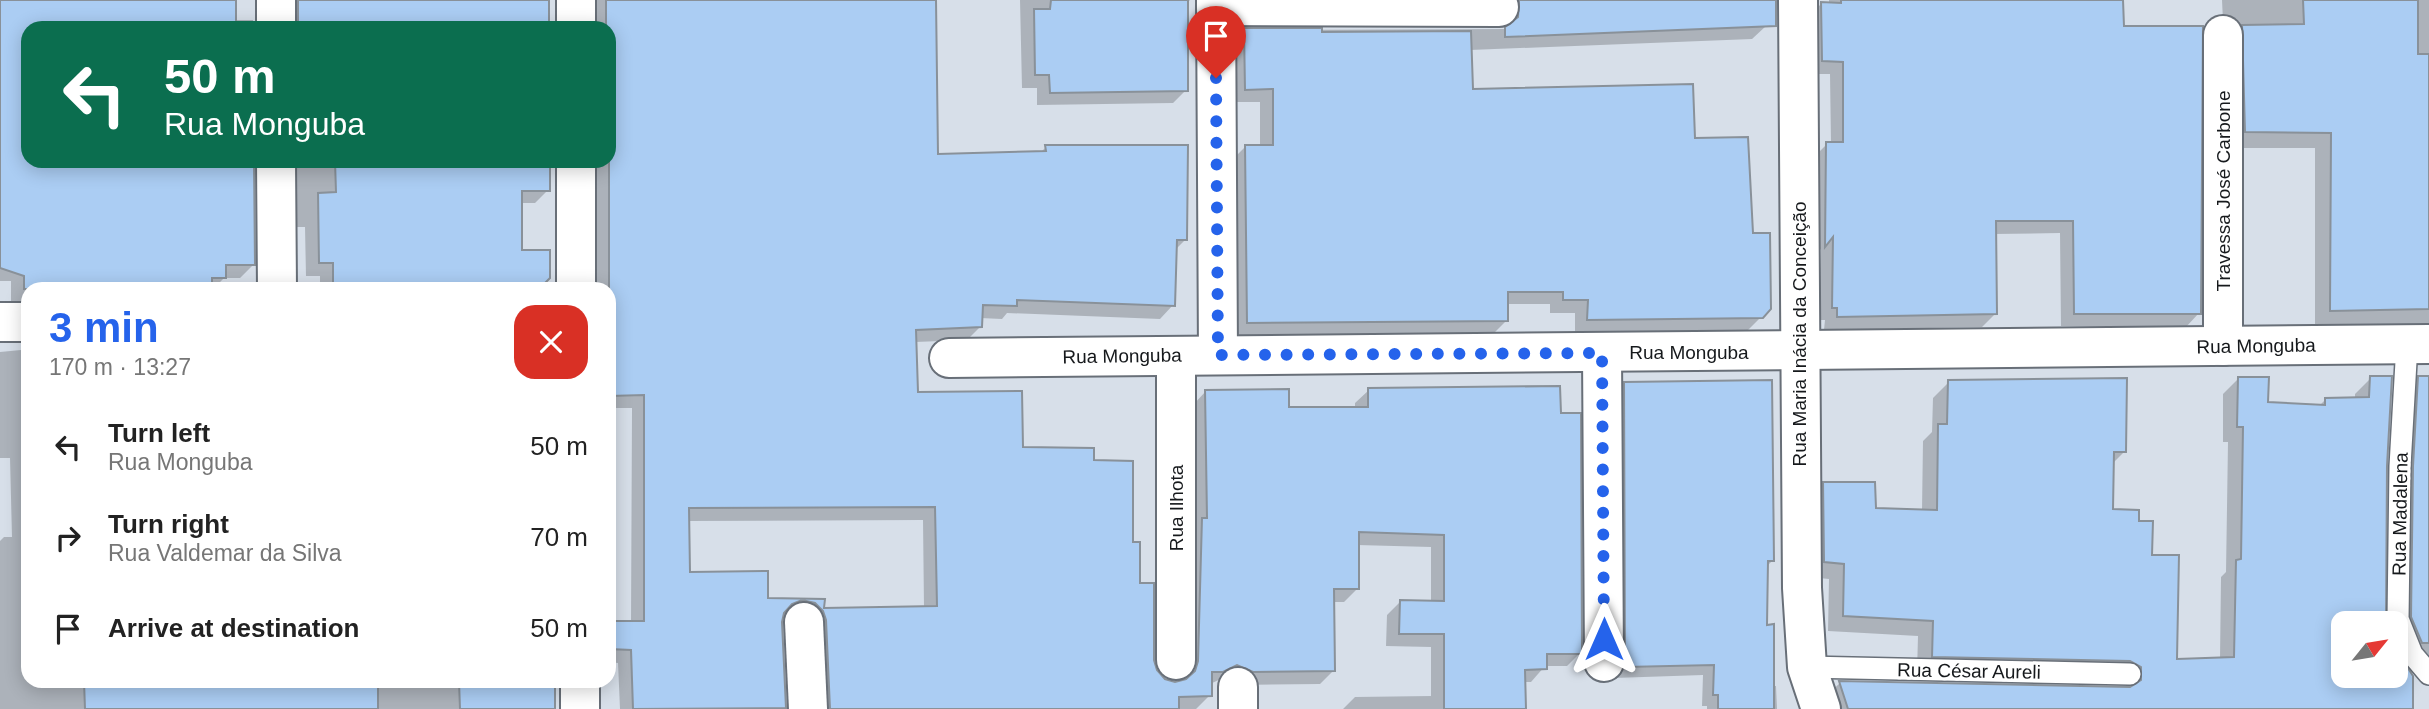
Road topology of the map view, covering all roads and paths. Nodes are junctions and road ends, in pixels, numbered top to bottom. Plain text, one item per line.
1 (276, 0) edge
2 (576, 0) edge
3 (1798, 0) edge
4 (1216, 3) edge
5 (1499, 8) dead end
6 (276, 21) edge
7 (576, 21) edge
8 (2223, 35) dead end
9 (276, 168) edge
10 (576, 168) edge
11 (277, 282) edge
12 (576, 282) edge
13 (0, 322) edge
14 (21, 322) edge
15 (2418, 344) edge
16 (2223, 346) junction
17 (1799, 351) junction
18 (1602, 353) junction
19 (1218, 355) junction
20 (1176, 356) junction
21 (949, 358) dead end
22 (804, 622) dead end
23 (1176, 660) dead end
24 (1604, 662) dead end
25 (1807, 667) junction
26 (2130, 674) dead end
27 (2429, 674) edge
28 (580, 688) edge
29 (580, 709) edge
30 (808, 709) edge
31 (1821, 709) edge

1 - 6 street
2 - 7 street
3 - 17 street, Rua Maria Inácia da Conceição
4 - 5 street
4 - 19 street
8 - 16 street, Travessa José Carbone
9 - 11 street
10 - 12 street
13 - 14 street
15 - 16 street, Rua Monguba
15 - 27 lane, Rua Madalena
16 - 17 street, Rua Monguba
17 - 18 street, Rua Monguba
17 - 25 street, Rua Maria Inácia da Conceição
18 - 19 street, Rua Monguba
18 - 24 street
19 - 20 street, Rua Monguba
20 - 21 street, Rua Monguba
20 - 23 street, Rua Ilhota
22 - 30 street
25 - 26 lane, Rua César Aureli
25 - 31 street, Rua Maria Inácia da Conceição
28 - 29 street

